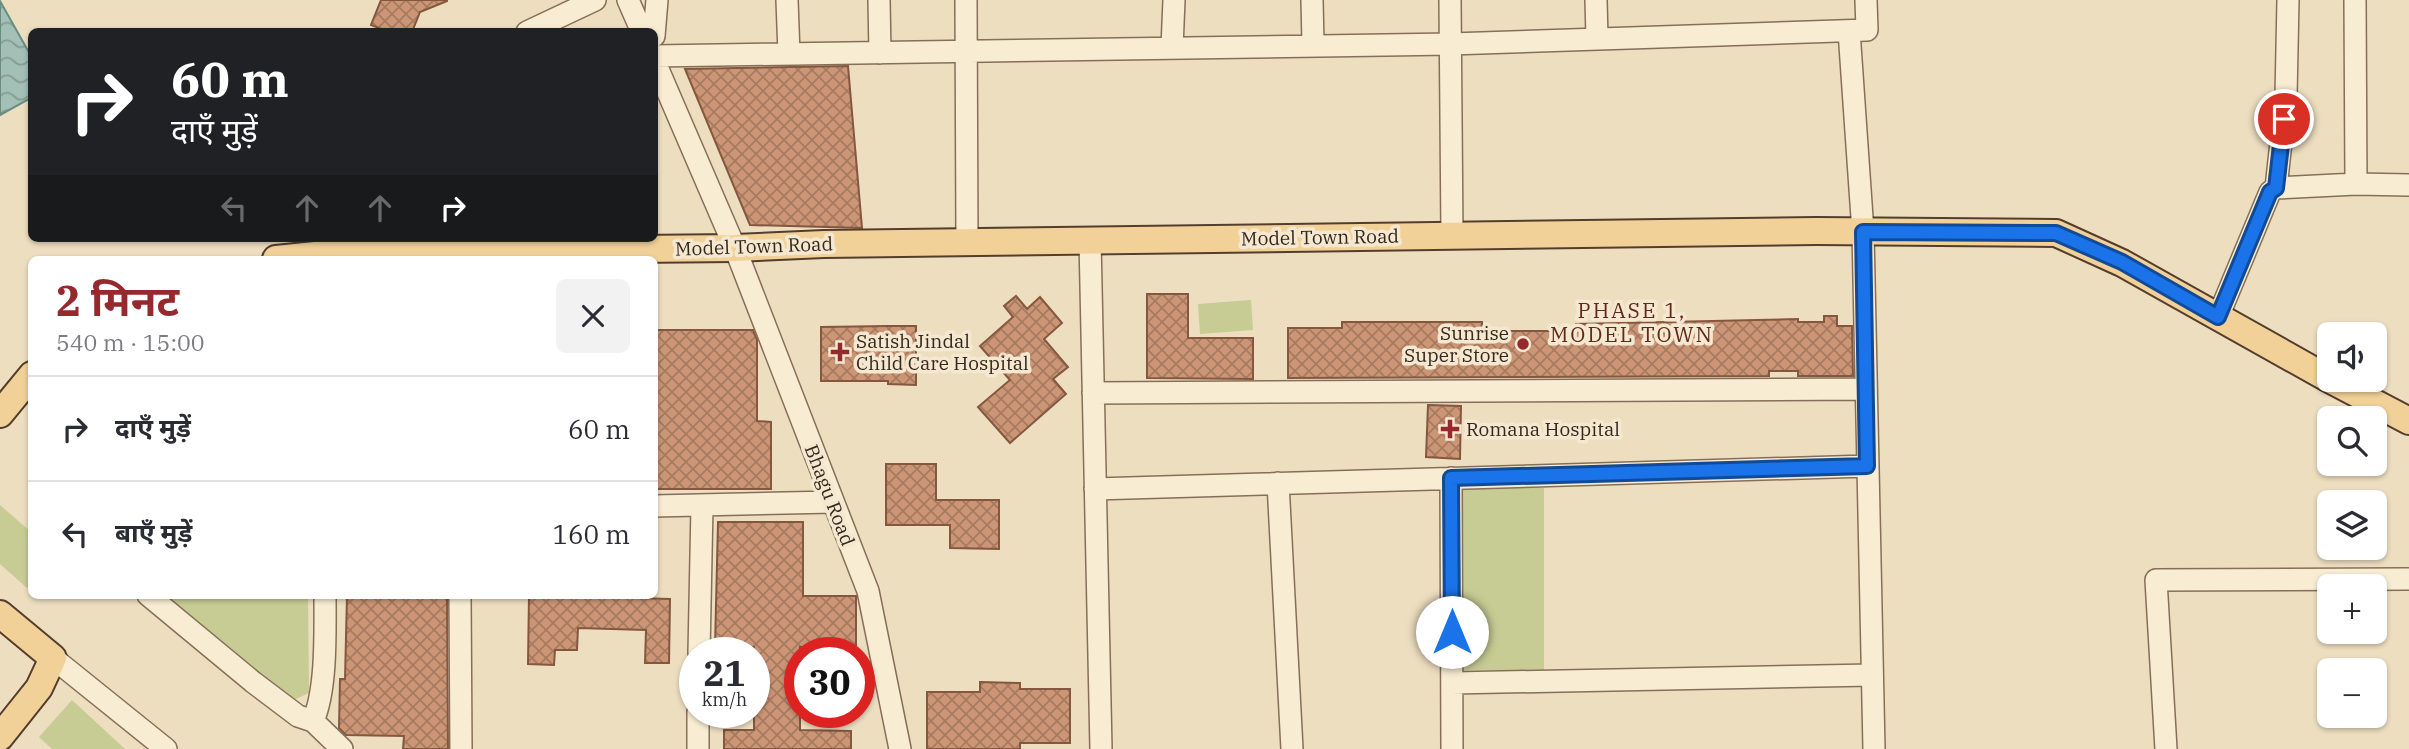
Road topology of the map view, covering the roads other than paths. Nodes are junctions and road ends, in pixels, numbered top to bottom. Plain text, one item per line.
1 (595, 0) edge
2 (628, 0) edge
3 (657, 0) edge
4 (787, 0) edge
5 (879, 0) edge
6 (966, 0) edge
7 (1174, 0) edge
8 (1312, 0) edge
9 (1450, 0) edge
10 (1595, 0) edge
11 (1866, 0) edge
12 (2288, 0) edge
13 (2355, 0) edge
14 (536, 28) edge
15 (640, 28) edge
16 (655, 28) edge
17 (1849, 31) junction
18 (1597, 38) junction
19 (1313, 44) junction
20 (1451, 44) junction
21 (1172, 47) junction
22 (966, 52) junction
23 (880, 53) junction
24 (789, 54) junction
25 (658, 58) edge
26 (658, 67) edge
27 (2356, 184) junction
28 (2409, 184) edge
29 (2276, 188) junction
30 (1863, 232) junction
31 (1452, 236) junction
32 (1090, 240) junction
33 (967, 242) junction
34 (345, 245) edge
35 (735, 248) junction
36 (461, 255) edge
37 (291, 256) edge
38 (2218, 317) junction
39 (2317, 372) edge
40 (28, 380) edge
41 (1866, 389) junction
42 (2354, 392) edge
43 (1093, 393) junction
44 (0, 414) edge
45 (2409, 421) edge
46 (1867, 466) junction
47 (1451, 478) junction
48 (1278, 483) junction
49 (1095, 489) junction
50 (832, 502) junction
51 (658, 506) edge
52 (702, 506) junction
53 (2409, 579) edge
54 (153, 599) edge
55 (325, 599) edge
56 (460, 599) edge
57 (0, 614) edge
58 (699, 637) edge
59 (53, 658) junction
60 (1872, 675) junction
61 (1452, 683) junction
62 (313, 721) junction
63 (698, 728) edge
64 (0, 737) edge
65 (166, 749) edge
66 (342, 749) edge
67 (461, 749) edge
68 (698, 749) edge
69 (900, 749) edge
70 (1101, 749) edge
71 (1292, 749) edge
72 (1452, 749) edge
73 (1874, 749) edge
74 (2166, 749) edge

1 - 14 street
2 - 15 street
3 - 16 street
4 - 24 street
5 - 23 street
6 - 22 street
7 - 21 street
8 - 19 street
9 - 20 street
10 - 18 street
11 - 17 street
12 - 29 street
13 - 27 street
17 - 18 street
17 - 30 street
18 - 20 street
19 - 20 street
19 - 21 street
20 - 31 street
21 - 22 street
22 - 23 street
22 - 33 street
23 - 24 street
24 - 25 street
26 - 35 street, Bhagu Road
27 - 28 street
27 - 29 street
29 - 38 street
30 - 31 main road, Model Town Road
30 - 38 main road, Model Town Road
30 - 41 street
31 - 32 main road, Model Town Road
32 - 33 main road, Model Town Road
32 - 43 street
33 - 35 main road, Model Town Road
34 - 36 main road, Model Town Road
34 - 37 main road, Model Town Road
35 - 36 main road, Model Town Road
35 - 50 street, Bhagu Road
38 - 39 main road, Model Town Road
40 - 44 main road
41 - 43 street
41 - 46 street
42 - 45 main road, Model Town Road
43 - 49 street
46 - 47 street
46 - 60 street
47 - 48 street
47 - 61 street
48 - 49 street
48 - 71 street
49 - 70 street
50 - 52 street
50 - 69 street, Bhagu Road
51 - 52 street
52 - 58 street
53 - 74 street
54 - 62 street
55 - 62 street
56 - 67 street
57 - 59 main road
59 - 64 main road
59 - 65 street
60 - 61 street
60 - 73 street
61 - 72 street
62 - 66 street
63 - 68 street

